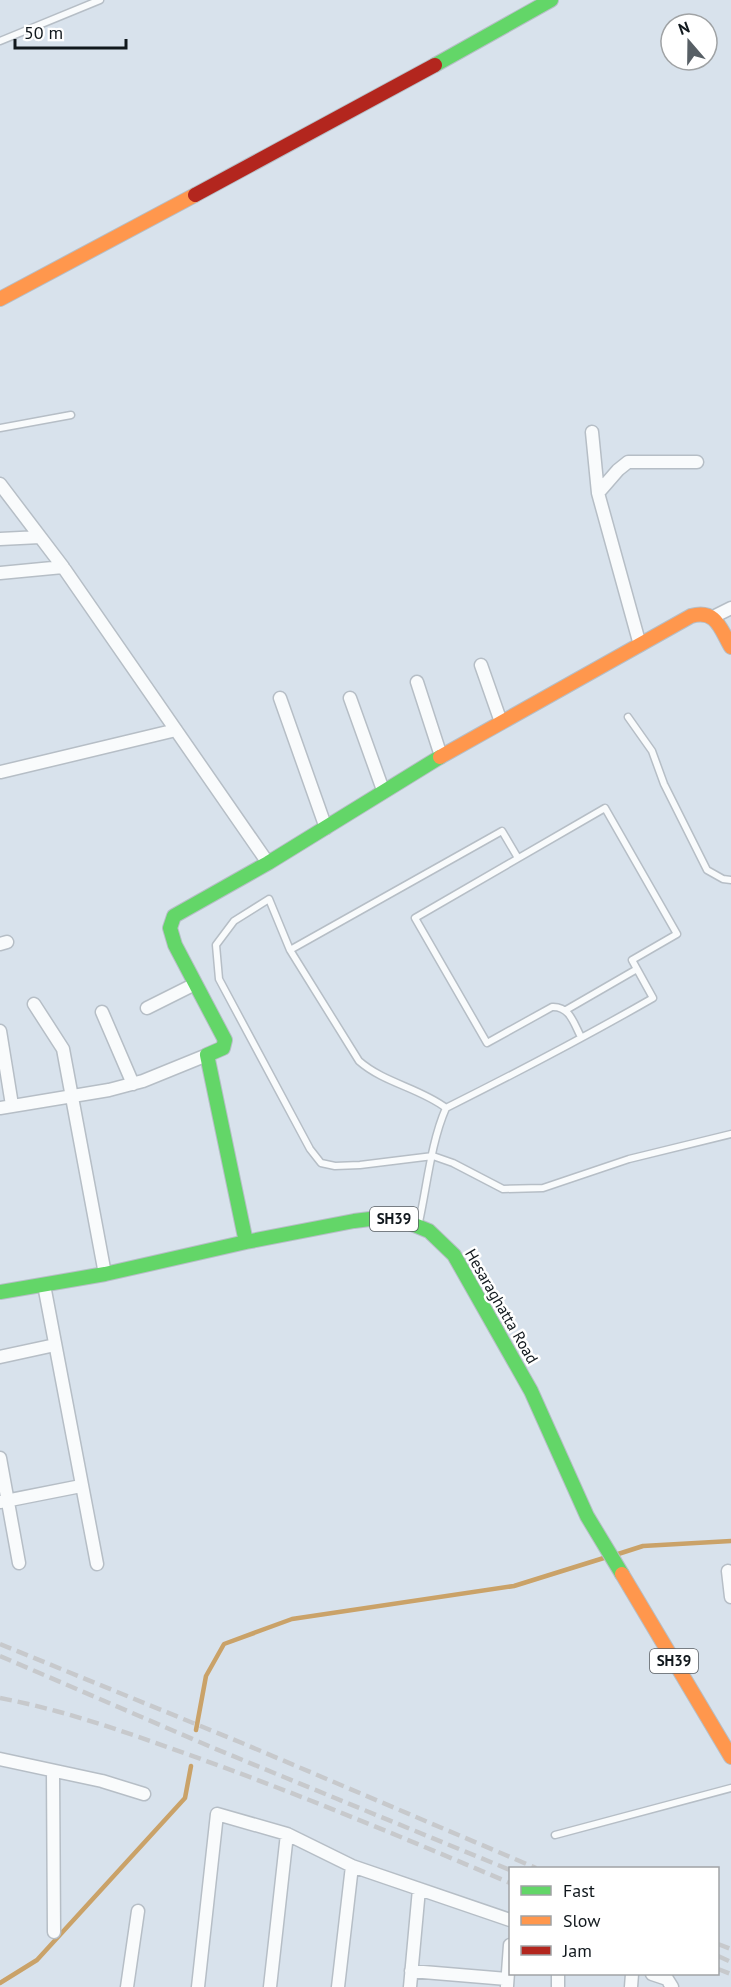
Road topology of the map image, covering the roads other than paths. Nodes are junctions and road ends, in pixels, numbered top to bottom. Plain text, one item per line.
1 (100, 0) edge
2 (551, 0) edge
3 (0, 41) edge
4 (0, 299) edge
5 (71, 415) dead end
6 (0, 428) edge
7 (592, 432) dead end
8 (696, 462) dead end
9 (0, 484) edge
10 (598, 493) junction
11 (40, 537) junction
12 (0, 539) edge
13 (63, 567) junction
14 (0, 573) edge
15 (731, 608) edge
16 (713, 617) junction
17 (640, 645) junction
18 (731, 647) edge
19 (481, 665) dead end
20 (417, 682) dead end
21 (280, 698) dead end
22 (350, 698) dead end
23 (628, 717) dead end
24 (501, 722) junction
25 (176, 730) junction
26 (441, 756) junction
27 (1, 772) edge
28 (383, 790) junction
29 (326, 828) junction
30 (518, 858) junction
31 (268, 863) junction
32 (731, 880) edge
33 (290, 950) junction
34 (637, 969) junction
35 (195, 984) junction
36 (34, 1004) dead end
37 (147, 1008) dead end
38 (566, 1010) junction
39 (102, 1012) dead end
40 (0, 1031) edge
41 (581, 1037) junction
42 (207, 1055) junction
43 (133, 1084) junction
44 (72, 1097) junction
45 (6, 1107) edge
46 (446, 1108) junction
47 (731, 1134) edge
48 (433, 1156) junction
49 (418, 1226) junction
50 (246, 1242) junction
51 (105, 1274) junction
52 (44, 1285) junction
53 (0, 1292) edge
54 (55, 1345) junction
55 (0, 1357) edge
56 (0, 1458) edge
57 (81, 1486) junction
58 (4, 1501) edge
59 (19, 1563) dead end
60 (97, 1564) dead end
61 (728, 1571) dead end
62 (731, 1597) edge
63 (731, 1757) edge
64 (0, 1759) edge
65 (53, 1771) junction
66 (731, 1788) edge
67 (144, 1794) dead end
68 (287, 1834) junction
69 (555, 1835) dead end
70 (352, 1866) junction
71 (419, 1888) junction
72 (138, 1911) dead end
73 (509, 1920) edge
74 (54, 1932) dead end
75 (509, 1958) edge
76 (411, 1971) junction
77 (655, 1975) edge
78 (507, 1983) edge
79 (127, 1987) edge
80 (198, 1987) edge
81 (270, 1987) edge
82 (338, 1987) edge
83 (410, 1987) edge
84 (672, 1987) edge

1 - 3 lane
2 - 4 street
5 - 6 lane
7 - 10 street
8 - 10 street
9 - 11 street
10 - 17 street
11 - 12 street
11 - 13 street
13 - 14 street
13 - 25 street
15 - 16 street
16 - 17 street
16 - 18 street
17 - 24 street
19 - 24 street
20 - 26 street
21 - 29 street
22 - 28 street
23 - 32 lane
24 - 26 street
25 - 27 street
25 - 31 street
26 - 28 street
28 - 29 street
29 - 31 street
30 - 33 lane
30 - 34 lane
30 - 38 lane
31 - 35 street
33 - 46 lane
33 - 48 lane
34 - 38 lane
34 - 41 lane
35 - 37 street
35 - 42 street
36 - 44 street
38 - 41 lane
39 - 43 street
40 - 45 street
41 - 46 lane
42 - 43 street
42 - 50 street
43 - 44 street
44 - 45 street
44 - 51 street
46 - 48 lane
47 - 48 lane
48 - 49 lane
49 - 50 street, Hesaraghatta Road / SH39
49 - 63 street, Hesaraghatta Road / SH39
50 - 51 street, Hesaraghatta Road / SH39
51 - 52 street, Hesaraghatta Road / SH39
52 - 53 street, Hesaraghatta Road / SH39
52 - 54 street
54 - 55 street
54 - 57 street
56 - 58 street
57 - 58 street
57 - 60 street
58 - 59 street
61 - 62 street
64 - 65 street
65 - 67 street
65 - 74 street
66 - 69 lane
68 - 70 street
68 - 80 street
68 - 81 street
70 - 71 street
70 - 82 street
71 - 73 street
71 - 76 street
72 - 79 street
75 - 78 street
76 - 78 street
76 - 83 street
77 - 84 street

